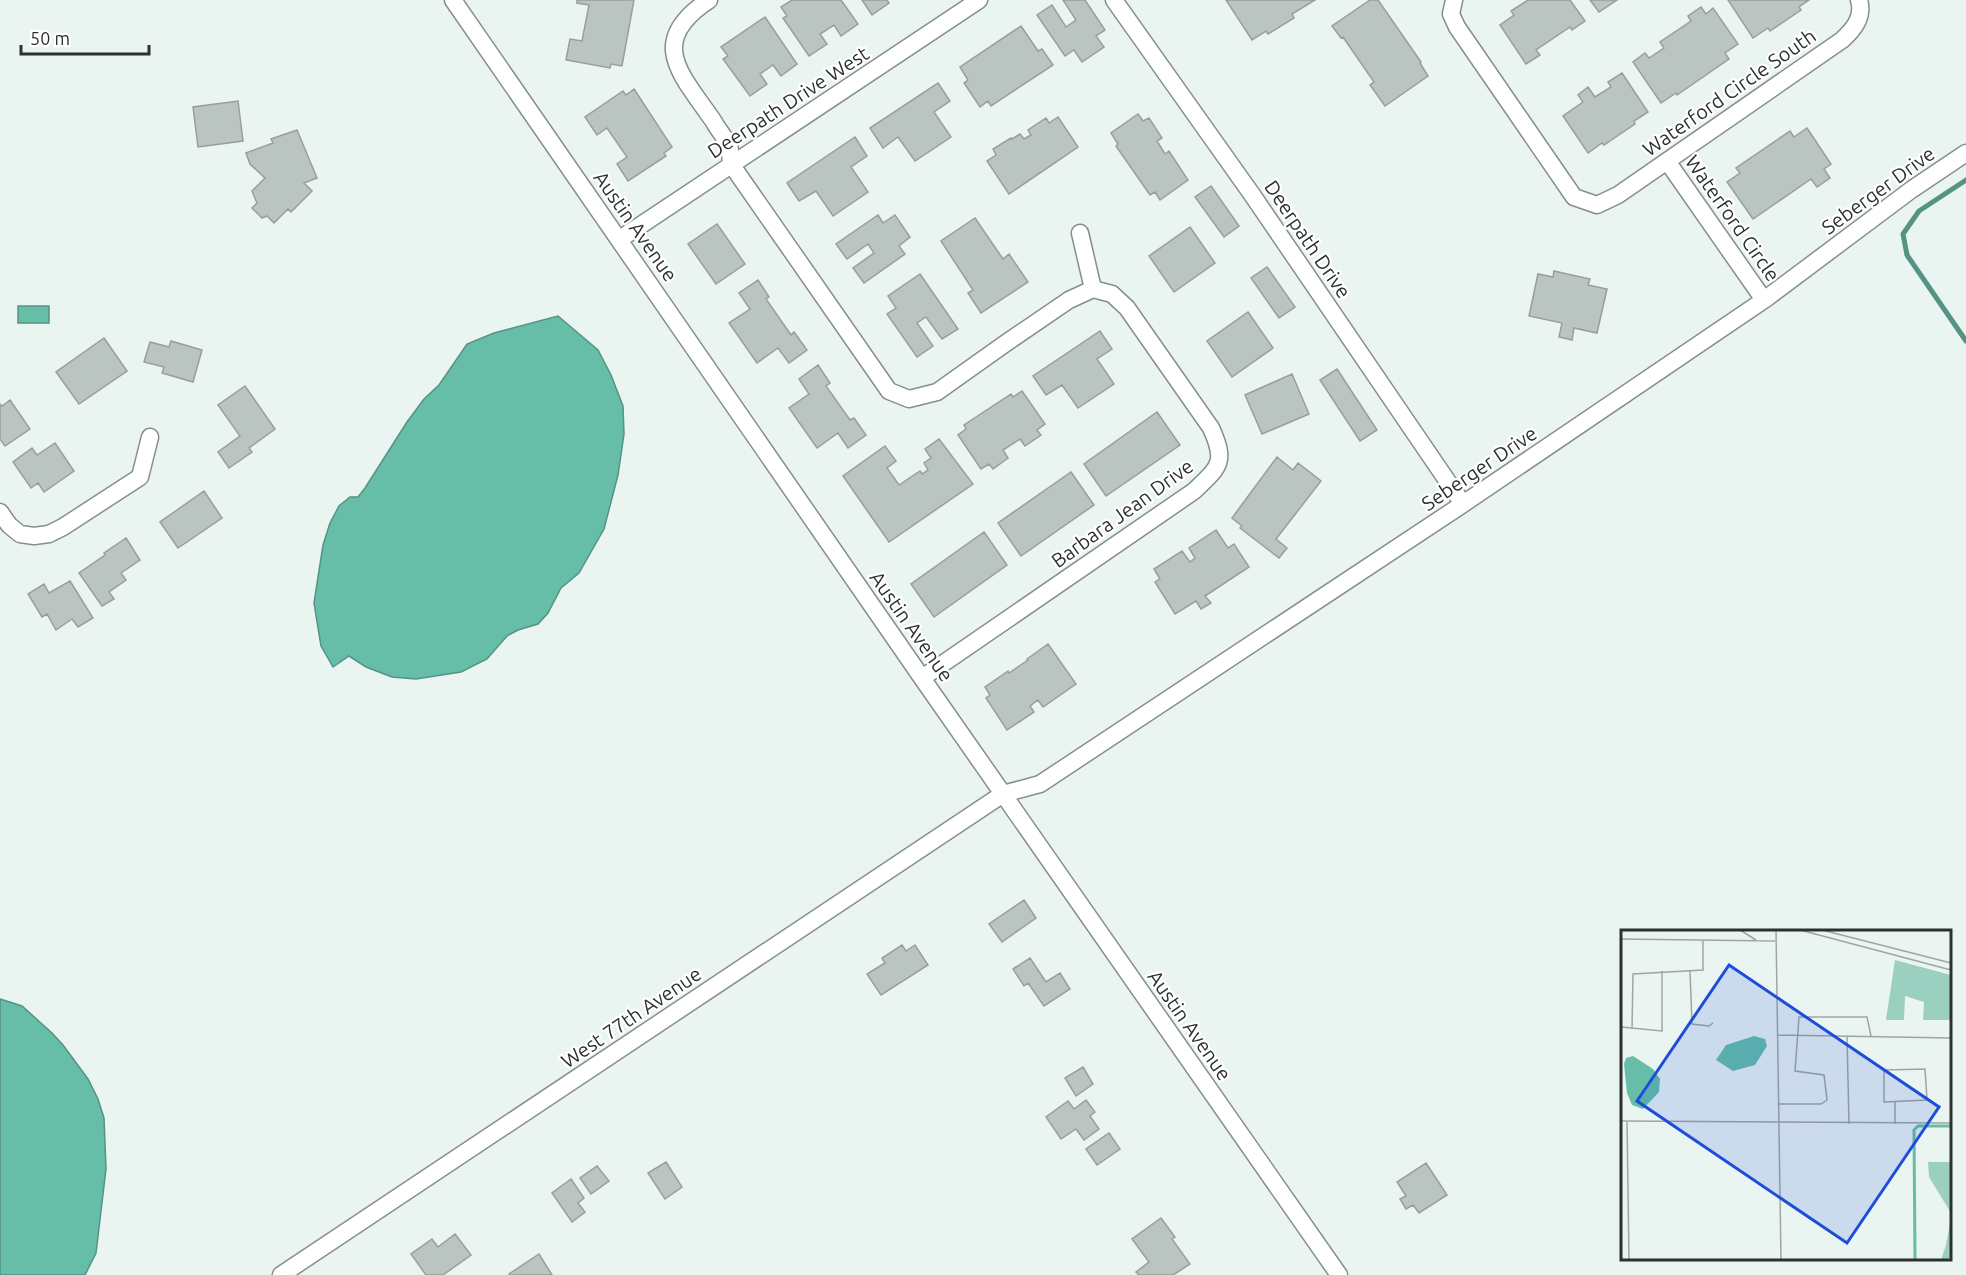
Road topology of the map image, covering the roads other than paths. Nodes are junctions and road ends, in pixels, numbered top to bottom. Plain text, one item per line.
1 (453, 0) edge
2 (709, 0) edge
3 (979, 0) edge
4 (1114, 0) edge
5 (1454, 0) edge
6 (1859, 0) edge
7 (1966, 153) edge
8 (1667, 161) junction
9 (731, 164) junction
10 (1080, 233) dead end
11 (620, 239) junction
12 (1093, 289) junction
13 (1764, 300) junction
14 (150, 437) dead end
15 (1463, 504) junction
16 (0, 512) edge
17 (922, 678) junction
18 (1003, 794) junction
19 (281, 1275) edge
20 (1339, 1275) edge

1 - 11 street, Austin Avenue
2 - 9 street
3 - 9 street, Deerpath Drive West
4 - 15 street, Deerpath Drive
5 - 8 street, Waterford Circle South
6 - 8 street, Waterford Circle South
7 - 13 street, Seberger Drive
8 - 13 street, Waterford Circle
9 - 11 street, Deerpath Drive West
9 - 12 street
10 - 12 street
11 - 17 street, Austin Avenue
12 - 17 street, Barbara Jean Drive
13 - 15 street, Seberger Drive
14 - 16 street
15 - 18 street, Seberger Drive
17 - 18 street, Austin Avenue
18 - 19 street, West 77th Avenue
18 - 20 street, Austin Avenue

